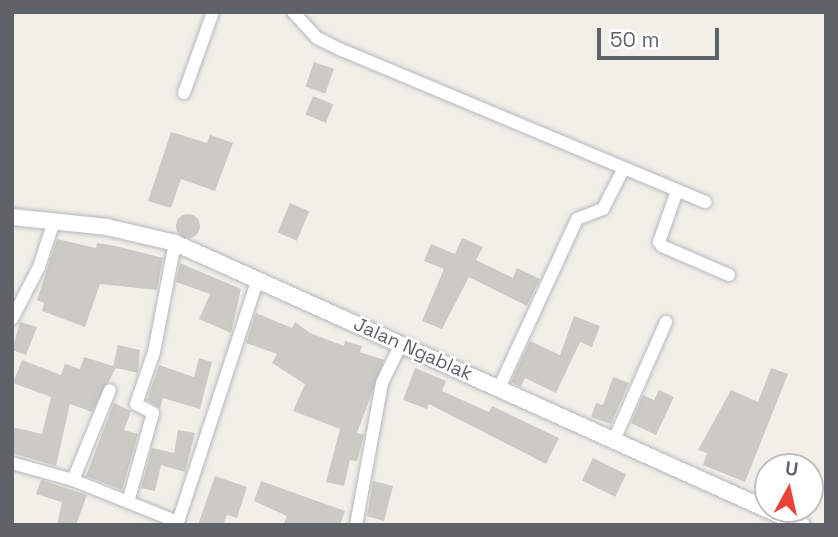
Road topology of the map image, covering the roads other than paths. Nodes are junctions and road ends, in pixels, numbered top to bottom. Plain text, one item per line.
1 (213, 12) edge
2 (293, 12) edge
3 (184, 93) dead end
4 (623, 170) junction
5 (677, 191) junction
6 (706, 202) dead end
7 (12, 217) edge
8 (54, 221) junction
9 (174, 243) junction
10 (729, 275) dead end
11 (258, 279) junction
12 (12, 319) edge
13 (666, 322) dead end
14 (401, 344) junction
15 (499, 388) junction
16 (110, 390) dead end
17 (614, 440) junction
18 (12, 463) edge
19 (73, 480) junction
20 (128, 502) junction
21 (177, 524) edge
22 (356, 525) edge
23 (802, 525) edge

1 - 3 street
2 - 4 street
4 - 5 street
4 - 15 street
5 - 6 street
5 - 10 street
7 - 8 street, Jalan Ngablak
8 - 9 street, Jalan Ngablak
8 - 12 street
9 - 11 street, Jalan Ngablak
9 - 20 street
11 - 14 street, Jalan Ngablak
11 - 21 street
13 - 17 street
14 - 15 street, Jalan Ngablak
14 - 22 street
15 - 17 street, Jalan Ngablak
16 - 19 street
17 - 23 street, Jalan Ngablak
18 - 19 street
19 - 20 street
20 - 21 street

